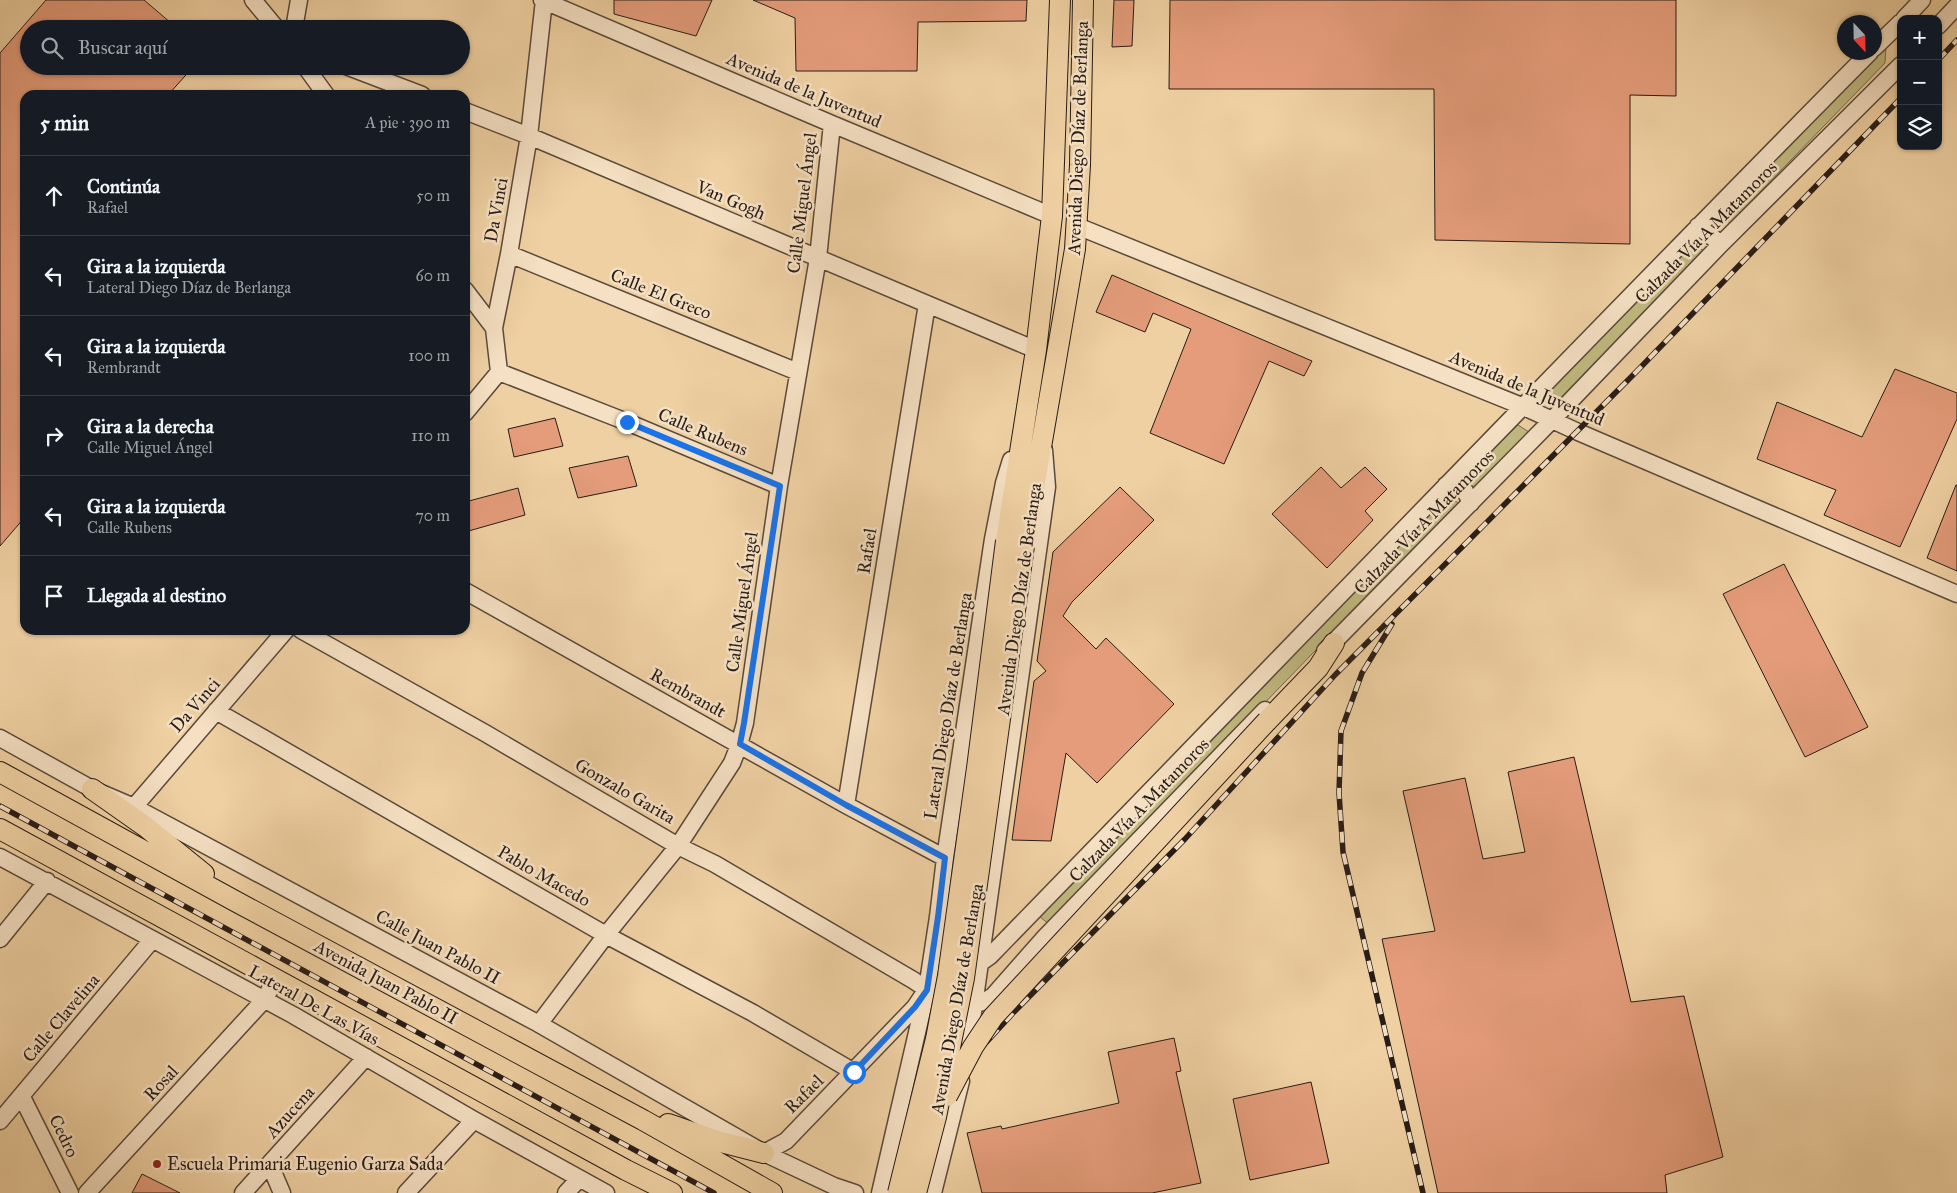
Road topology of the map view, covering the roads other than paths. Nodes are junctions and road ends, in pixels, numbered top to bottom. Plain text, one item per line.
1 (253, 0) edge
2 (299, 0) edge
3 (543, 0) edge
4 (1060, 0) edge
5 (1083, 0) edge
6 (1922, 0) edge
7 (1957, 6) edge
8 (1906, 14) edge
9 (270, 20) edge
10 (296, 20) edge
11 (1942, 22) edge
12 (1882, 40) edge
13 (1862, 60) edge
14 (1897, 69) edge
15 (312, 75) edge
16 (370, 75) edge
17 (322, 90) edge
18 (409, 90) edge
19 (470, 114) edge
20 (832, 124) junction
21 (529, 136) junction
22 (1052, 216) junction
23 (1078, 226) junction
24 (1698, 226) junction
25 (1721, 244) junction
26 (509, 254) junction
27 (818, 258) junction
28 (470, 297) edge
29 (1629, 299) junction
30 (927, 304) junction
31 (1657, 310) junction
32 (494, 328) junction
33 (1036, 350) junction
34 (499, 372) junction
35 (798, 372) junction
36 (470, 407) edge
37 (1524, 407) junction
38 (1552, 420) junction
39 (1023, 433) junction
40 (1042, 440) junction
41 (1446, 485) junction
42 (780, 486) junction
43 (1471, 503) junction
44 (1015, 543) junction
45 (470, 594) edge
46 (1957, 594) edge
47 (282, 635) edge
48 (310, 635) edge
49 (1334, 643) junction
50 (216, 711) junction
51 (0, 738) edge
52 (740, 744) junction
53 (0, 772) edge
54 (92, 789) junction
55 (846, 805) junction
56 (134, 807) junction
57 (0, 829) edge
58 (678, 846) junction
59 (0, 857) edge
60 (945, 858) junction
61 (47, 881) junction
62 (236, 901) junction
63 (938, 917) junction
64 (987, 919) junction
65 (606, 935) junction
66 (0, 939) edge
67 (152, 940) junction
68 (980, 964) junction
69 (276, 979) junction
70 (947, 985) junction
71 (927, 990) junction
72 (264, 1000) junction
73 (974, 1003) junction
74 (539, 1024) junction
75 (366, 1057) junction
76 (911, 1058) junction
77 (966, 1062) junction
78 (854, 1072) junction
79 (22, 1097) junction
80 (936, 1118) junction
81 (474, 1120) junction
82 (643, 1120) junction
83 (0, 1121) edge
84 (764, 1153) junction
85 (270, 1165) junction
86 (579, 1179) junction
87 (70, 1193) edge
88 (87, 1193) edge
89 (243, 1193) edge
90 (282, 1193) edge
91 (406, 1193) edge
92 (566, 1193) edge
93 (606, 1193) edge
94 (672, 1193) edge
95 (772, 1193) edge
96 (855, 1193) edge
97 (880, 1193) edge
98 (898, 1193) edge
99 (916, 1193) edge
100 (933, 1193) edge

1 - 9 street
2 - 10 street
3 - 20 street, Avenida de la Juventud
3 - 21 street, Da Vinci
4 - 22 main road, Avenida Diego Díaz de Berlanga
5 - 23 main road, Avenida Diego Díaz de Berlanga
6 - 8 street
7 - 11 street
8 - 12 street
13 - 24 street, Calzada Vía A Matamoros
14 - 25 street, Calzada Vía A Matamoros
15 - 17 street
16 - 18 street
19 - 21 street, Van Gogh
20 - 22 street, Avenida de la Juventud
20 - 27 street, Calle Miguel Ángel
21 - 26 street, Da Vinci
21 - 27 street, Van Gogh
22 - 33 main road, Avenida Diego Díaz de Berlanga
23 - 37 street, Avenida de la Juventud
23 - 40 main road, Avenida Diego Díaz de Berlanga
24 - 25 street
24 - 29 street, Calzada Vía A Matamoros
25 - 31 street, Calzada Vía A Matamoros
26 - 32 street, Da Vinci
26 - 35 street, Calle El Greco
27 - 30 street, Van Gogh
27 - 35 street, Calle Miguel Ángel
28 - 32 street
29 - 31 street
29 - 37 street, Calzada Vía A Matamoros
30 - 33 street, Van Gogh
30 - 55 street, Rafael
31 - 38 street, Calzada Vía A Matamoros
32 - 34 street, Da Vinci
33 - 39 main road, Avenida Diego Díaz de Berlanga
34 - 36 street
34 - 42 street, Calle Rubens
35 - 42 street, Calle Miguel Ángel
37 - 38 street, Avenida de la Juventud
37 - 41 street, Calzada Vía A Matamoros
38 - 43 street, Calzada Vía A Matamoros
38 - 46 street, Avenida de la Juventud
39 - 44 main road, Avenida Diego Díaz de Berlanga
39 - 60 street, Lateral Diego Díaz de Berlanga
40 - 44 main road, Avenida Diego Díaz de Berlanga
40 - 64 street
41 - 43 street
41 - 68 street, Calzada Vía A Matamoros
42 - 52 street, Calle Miguel Ángel
43 - 49 street, Calzada Vía A Matamoros
44 - 80 main road, Avenida Diego Díaz de Berlanga, bridge
44 - 98 main road, Avenida Diego Díaz de Berlanga, bridge
45 - 52 street, Rembrandt
47 - 50 street, Da Vinci
48 - 58 street, Gonzalo Garita
49 - 73 street, Calzada Vía A Matamoros
49 - 80 main road, bridge
50 - 56 street, Da Vinci
50 - 65 street, Pablo Macedo
51 - 54 street, Calle Juan Pablo II
52 - 55 street, Rembrandt
52 - 58 street, Calle Miguel Ángel
53 - 62 main road, Avenida Juan Pablo II
54 - 56 street, Calle Juan Pablo II
54 - 62 main road
55 - 60 street, Rembrandt
56 - 74 street, Calle Juan Pablo II
57 - 69 main road
58 - 65 street, Calle Miguel Ángel
58 - 71 street, Gonzalo Garita
59 - 61 street, Lateral De Las Vías
60 - 63 street, Lateral Diego Díaz de Berlanga
61 - 66 street
61 - 67 street, Lateral De Las Vías
62 - 82 main road, Avenida Juan Pablo II
63 - 64 street
63 - 71 street, Lateral Diego Díaz de Berlanga
64 - 68 street
65 - 74 street, Calle Miguel Ángel
65 - 78 street, Pablo Macedo
67 - 72 street, Lateral De Las Vías
67 - 79 street, Calle Clavelina
68 - 70 street, Calzada Vía A Matamoros
68 - 73 street
69 - 72 street, Rosal
69 - 94 main road
70 - 71 street, Calzada Vía A Matamoros
70 - 73 street
71 - 73 street, Gonzalo Garita
71 - 76 street, Lateral Diego Díaz de Berlanga
71 - 78 street, Rafael
72 - 75 street, Lateral De Las Vías
72 - 88 street, Rosal
73 - 77 street
74 - 84 street, Calle Juan Pablo II
75 - 81 street, Lateral De Las Vías
75 - 85 street, Azucena
76 - 77 street
76 - 97 street, Lateral Diego Díaz de Berlanga
77 - 100 street
78 - 84 street, Rafael
79 - 83 street, Calle Clavelina
79 - 87 street, Cedro
80 - 99 main road, Avenida Diego Díaz de Berlanga, bridge
81 - 86 street, Lateral De Las Vías
81 - 91 street
82 - 84 main road
82 - 95 main road, Avenida Juan Pablo II
84 - 96 street, Calle Juan Pablo II
85 - 89 street, Azucena
85 - 90 street
86 - 92 street
86 - 93 street, Lateral De Las Vías

